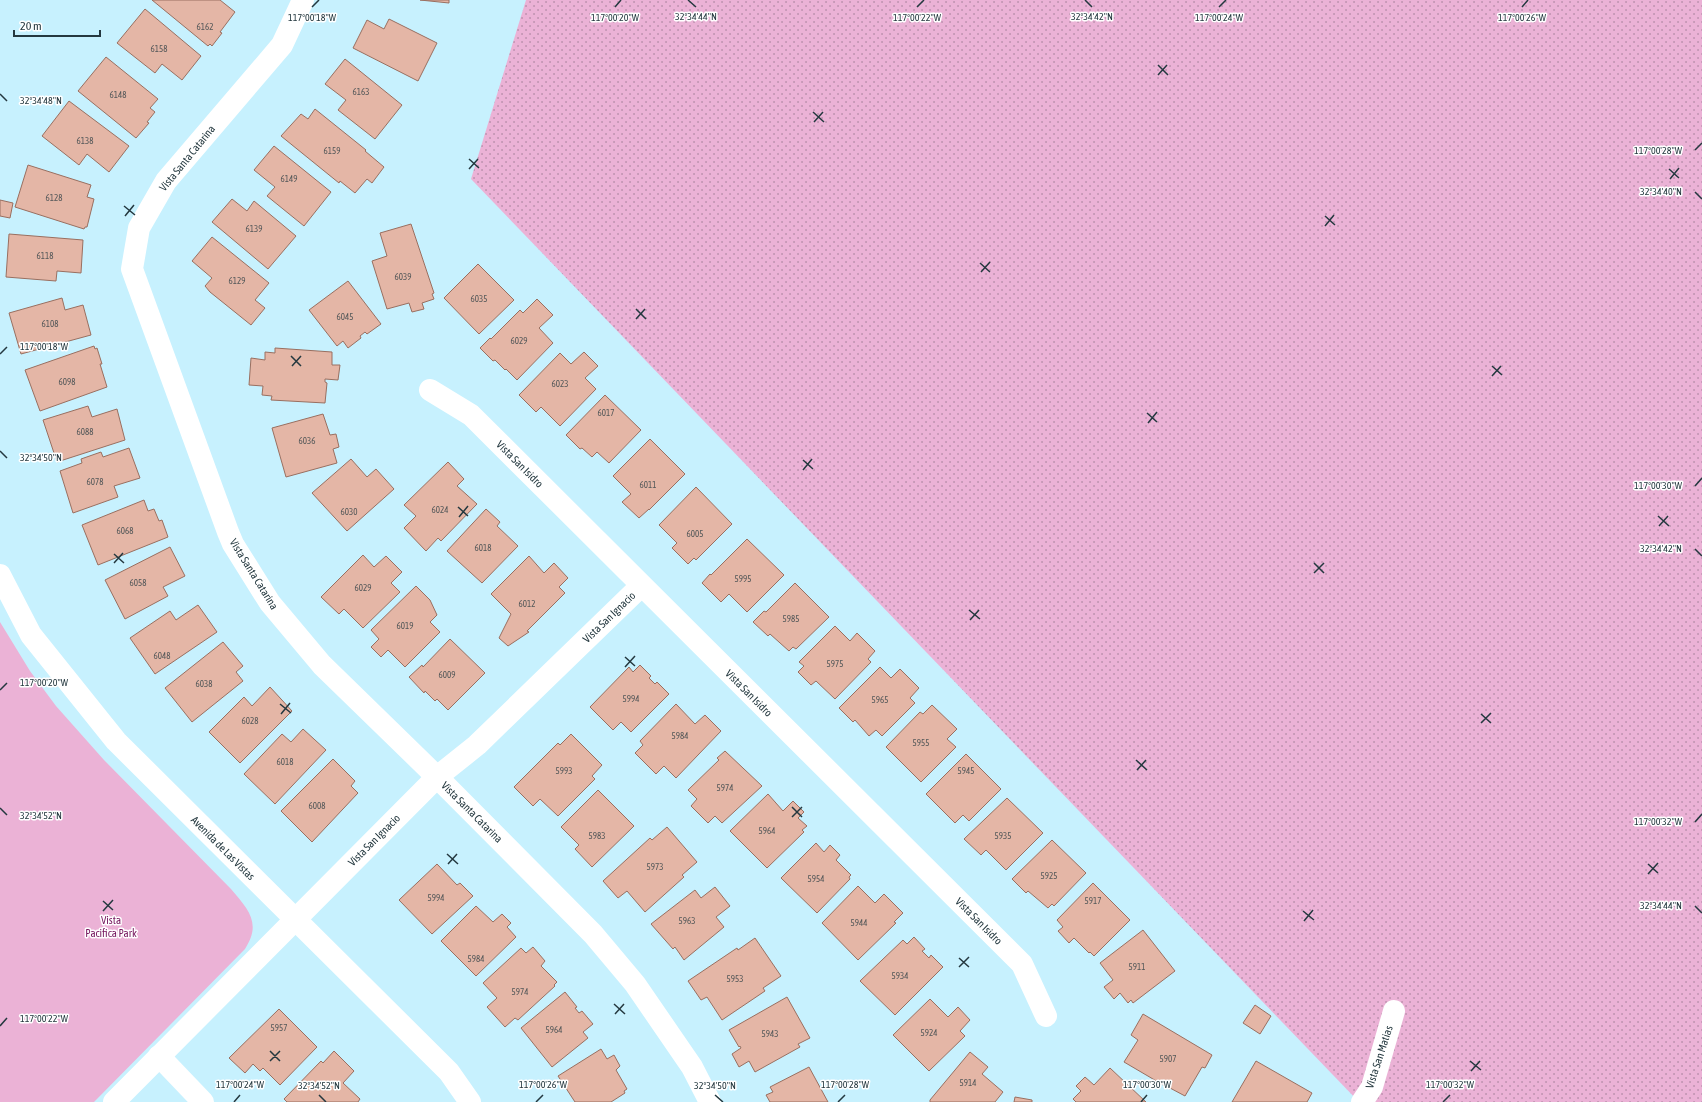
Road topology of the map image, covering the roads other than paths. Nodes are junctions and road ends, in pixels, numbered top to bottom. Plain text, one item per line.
1 (303, 0) edge
2 (430, 390) dead end
3 (0, 575) edge
4 (641, 586) junction
5 (437, 777) junction
6 (294, 919) junction
7 (1394, 1011) dead end
8 (1046, 1016) dead end
9 (159, 1056) junction
10 (114, 1102) edge
11 (203, 1102) edge
12 (470, 1102) edge
13 (710, 1102) edge
14 (1362, 1102) edge

1 - 5 street, Vista Santa Catarina
2 - 4 street, Vista San Isidro
3 - 6 street, Avenida de Las Vistas
4 - 5 street, Vista San Ignacio
4 - 8 street, Vista San Isidro
5 - 6 street, Vista San Ignacio
5 - 13 street, Vista Santa Catarina
6 - 9 street, Vista San Ignacio
6 - 12 street, Avenida de Las Vistas
7 - 14 street, Vista San Matias
9 - 10 street, Vista San Ignacio
9 - 11 street

